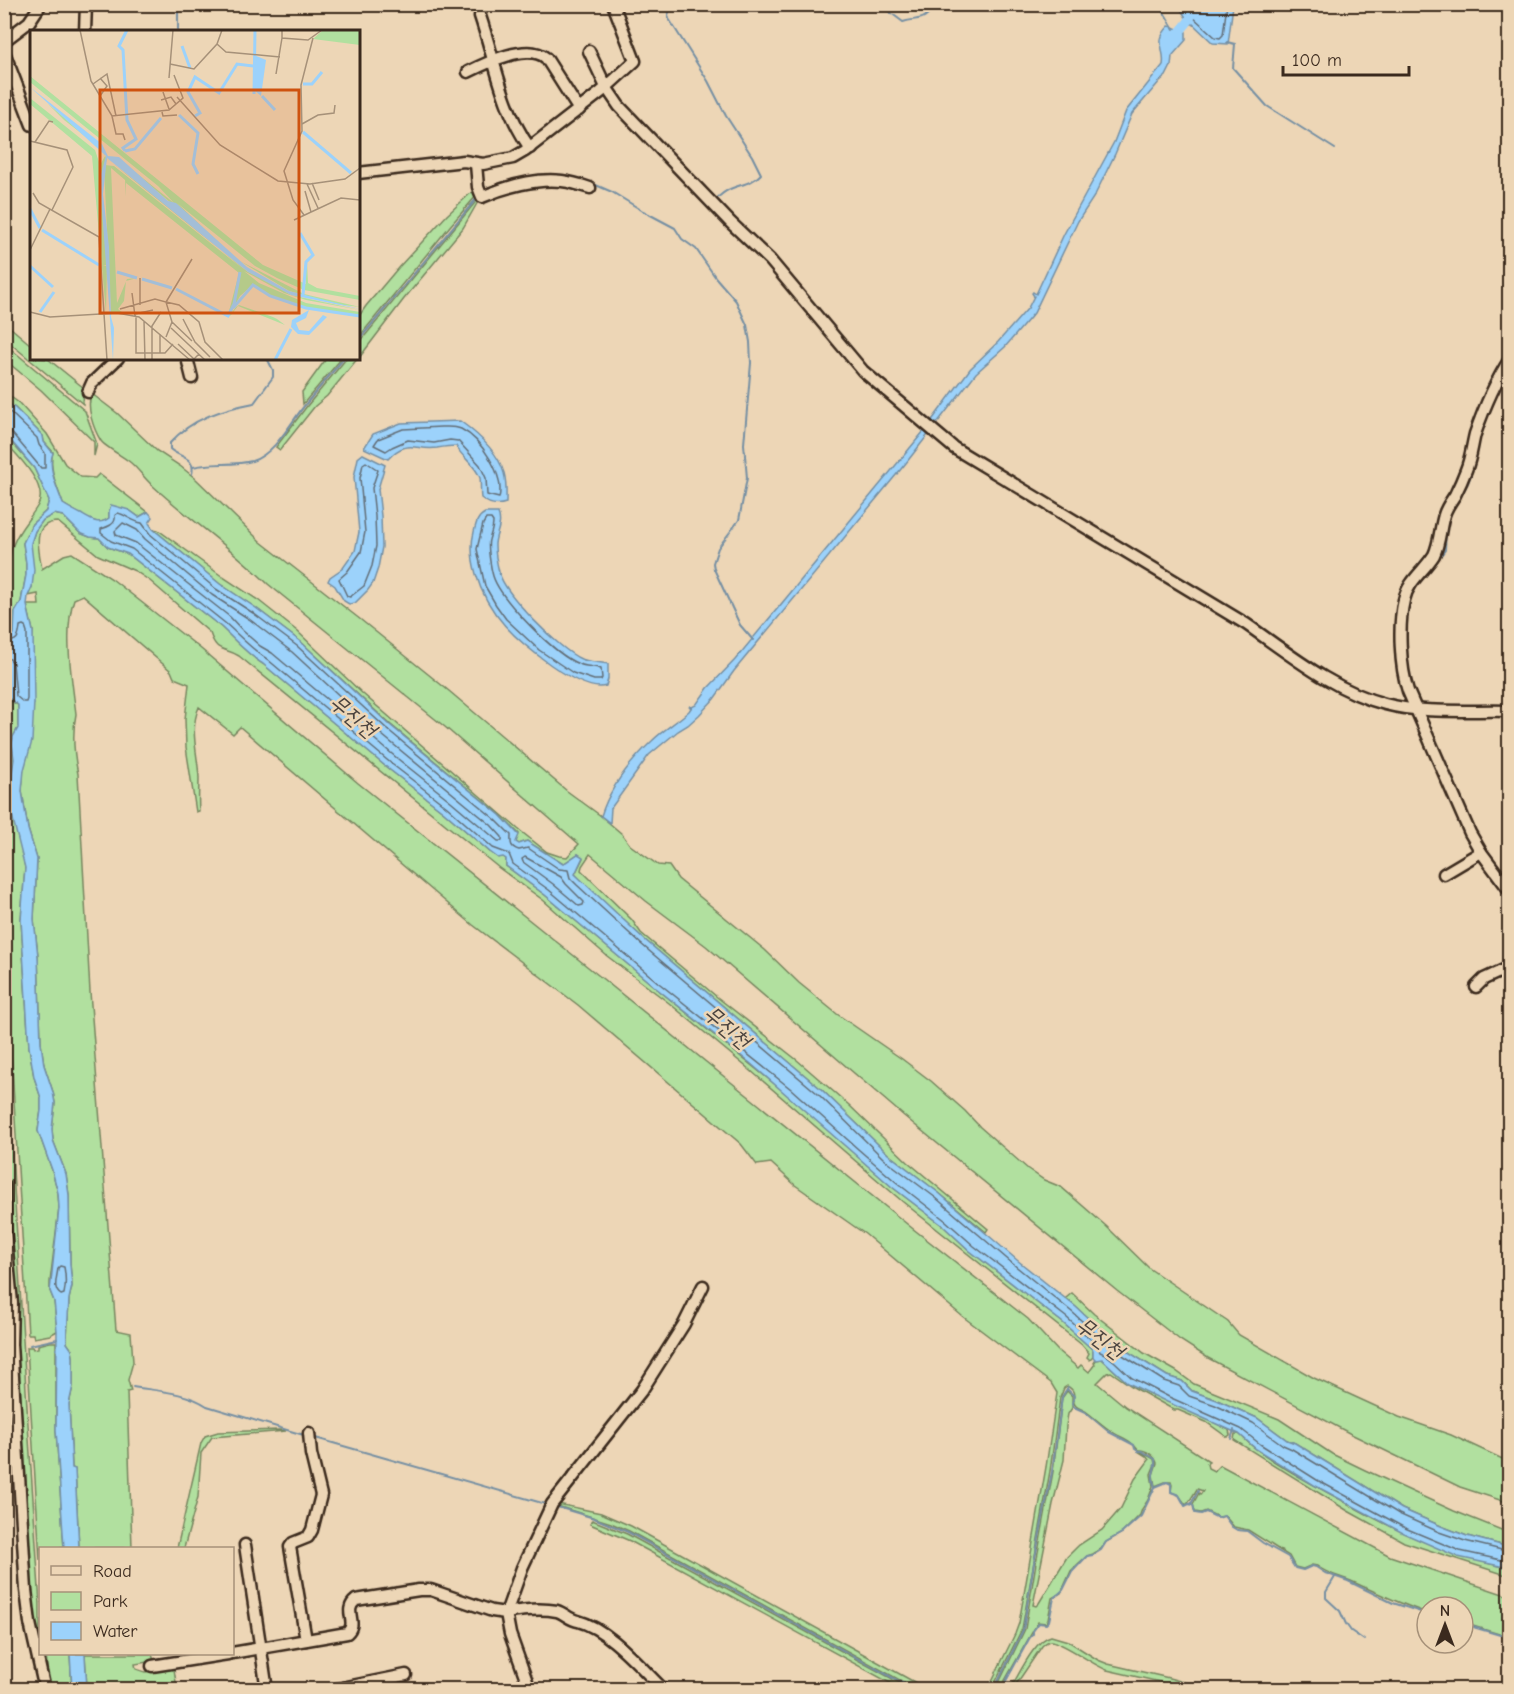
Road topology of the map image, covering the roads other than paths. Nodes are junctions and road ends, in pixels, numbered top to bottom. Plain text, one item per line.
1 (41, 4) edge
2 (86, 4) edge
3 (613, 4) edge
4 (480, 16) dead end
5 (85, 30) edge
6 (4, 41) edge
7 (589, 51) dead end
8 (5, 57) edge
9 (493, 60) junction
10 (468, 72) dead end
11 (606, 87) junction
12 (579, 110) junction
13 (30, 120) edge
14 (530, 148) junction
15 (476, 164) junction
16 (360, 173) edge
17 (590, 188) dead end
18 (1509, 359) edge
19 (116, 360) edge
20 (188, 360) edge
21 (192, 378) dead end
22 (88, 392) dead end
23 (1416, 709) junction
24 (1509, 711) edge
25 (1481, 852) junction
26 (1443, 874) dead end
27 (1509, 891) edge
28 (1509, 967) edge
29 (1476, 987) dead end
30 (4, 1185) edge
31 (703, 1286) dead end
32 (310, 1436) dead end
33 (245, 1545) dead end
34 (506, 1613) junction
35 (306, 1640) junction
36 (262, 1647) junction
37 (234, 1653) edge
38 (215, 1655) edge
39 (152, 1666) dead end
40 (406, 1675) dead end
41 (45, 1689) edge
42 (267, 1689) edge
43 (332, 1689) edge
44 (530, 1689) edge
45 (664, 1689) edge

1 - 6 street
2 - 5 street
3 - 11 street
4 - 9 street
7 - 11 street
8 - 13 street
9 - 10 street
9 - 12 street
9 - 14 street
11 - 12 street
11 - 23 street
12 - 14 street
14 - 15 street
15 - 16 street
15 - 17 street
18 - 23 street
19 - 22 street
20 - 21 street
23 - 24 street
23 - 25 street
25 - 26 street
25 - 27 street
28 - 29 street
30 - 41 street
31 - 34 street
32 - 35 street
33 - 36 street
34 - 35 street
34 - 44 street
34 - 45 street
35 - 36 street
36 - 37 street
36 - 42 street
38 - 39 street
40 - 43 street

